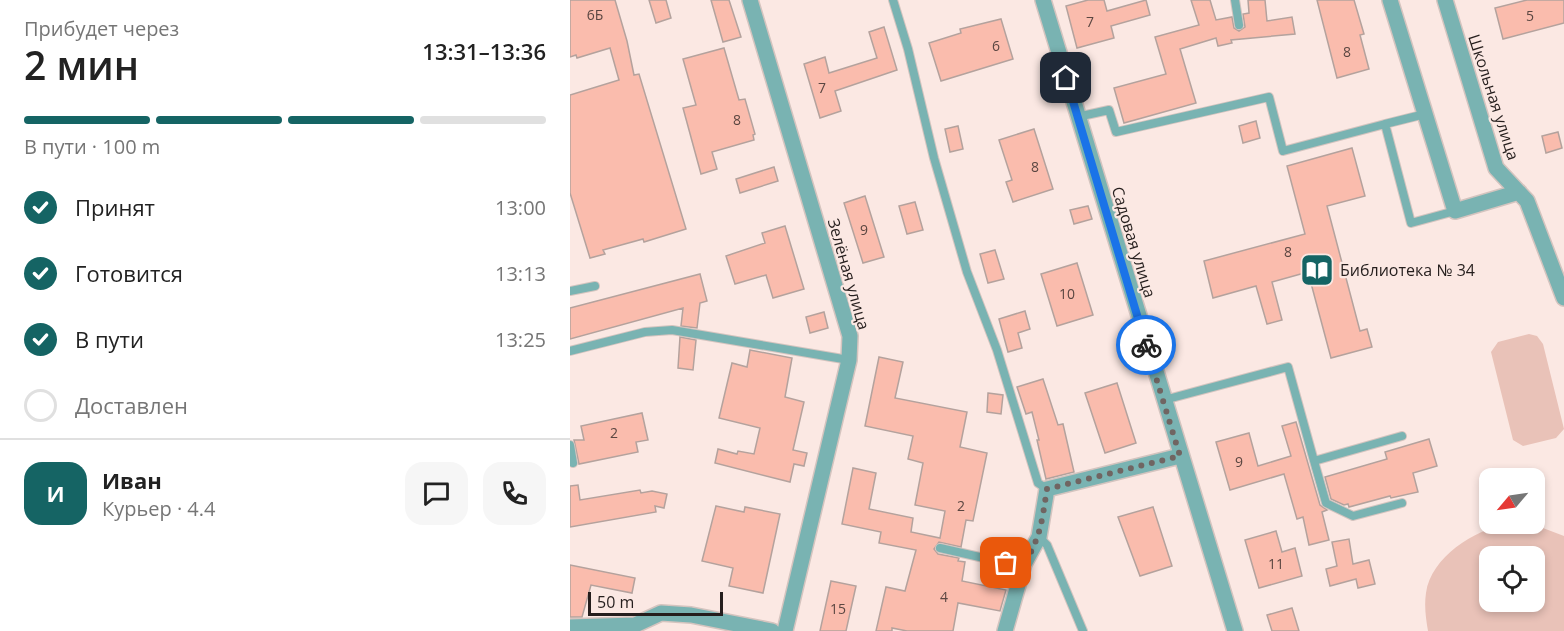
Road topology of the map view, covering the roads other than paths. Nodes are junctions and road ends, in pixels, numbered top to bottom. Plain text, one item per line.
1 (750, 0) edge
2 (892, 0) edge
3 (1043, 0) edge
4 (1235, 0) edge
5 (1390, 0) edge
6 (1444, 0) edge
7 (1239, 25) dead end
8 (1425, 114) junction
9 (1077, 117) junction
10 (1385, 124) junction
11 (1518, 192) junction
12 (1455, 210) junction
13 (595, 286) dead end
14 (570, 291) edge
15 (1564, 298) edge
16 (570, 351) edge
17 (849, 360) junction
18 (1163, 400) junction
19 (1402, 436) dead end
20 (570, 445) edge
21 (1180, 456) junction
22 (1314, 461) junction
23 (573, 463) dead end
24 (1047, 489) junction
25 (1402, 503) dead end
26 (1039, 537) junction
27 (940, 548) dead end
28 (1024, 564) junction
29 (570, 627) edge
30 (772, 631) edge
31 (785, 631) edge
32 (1005, 631) edge
33 (1083, 631) edge
34 (1234, 631) edge

1 - 17 street, Зелёная улица
2 - 24 lane
3 - 9 street, Садовая улица
4 - 7 lane
5 - 8 street
6 - 11 street, Школьная улица
8 - 10 lane
8 - 12 street
9 - 10 lane
9 - 18 street, Садовая улица
10 - 12 lane
11 - 12 street
11 - 15 street, Школьная улица
13 - 14 lane
16 - 17 lane
17 - 31 street, Зелёная улица
18 - 21 street, Садовая улица
18 - 22 lane
19 - 22 lane
20 - 23 lane
21 - 24 street
21 - 34 street, Садовая улица
22 - 25 lane
24 - 26 street
26 - 28 street
26 - 33 lane
27 - 28 lane
28 - 32 street
29 - 30 street

